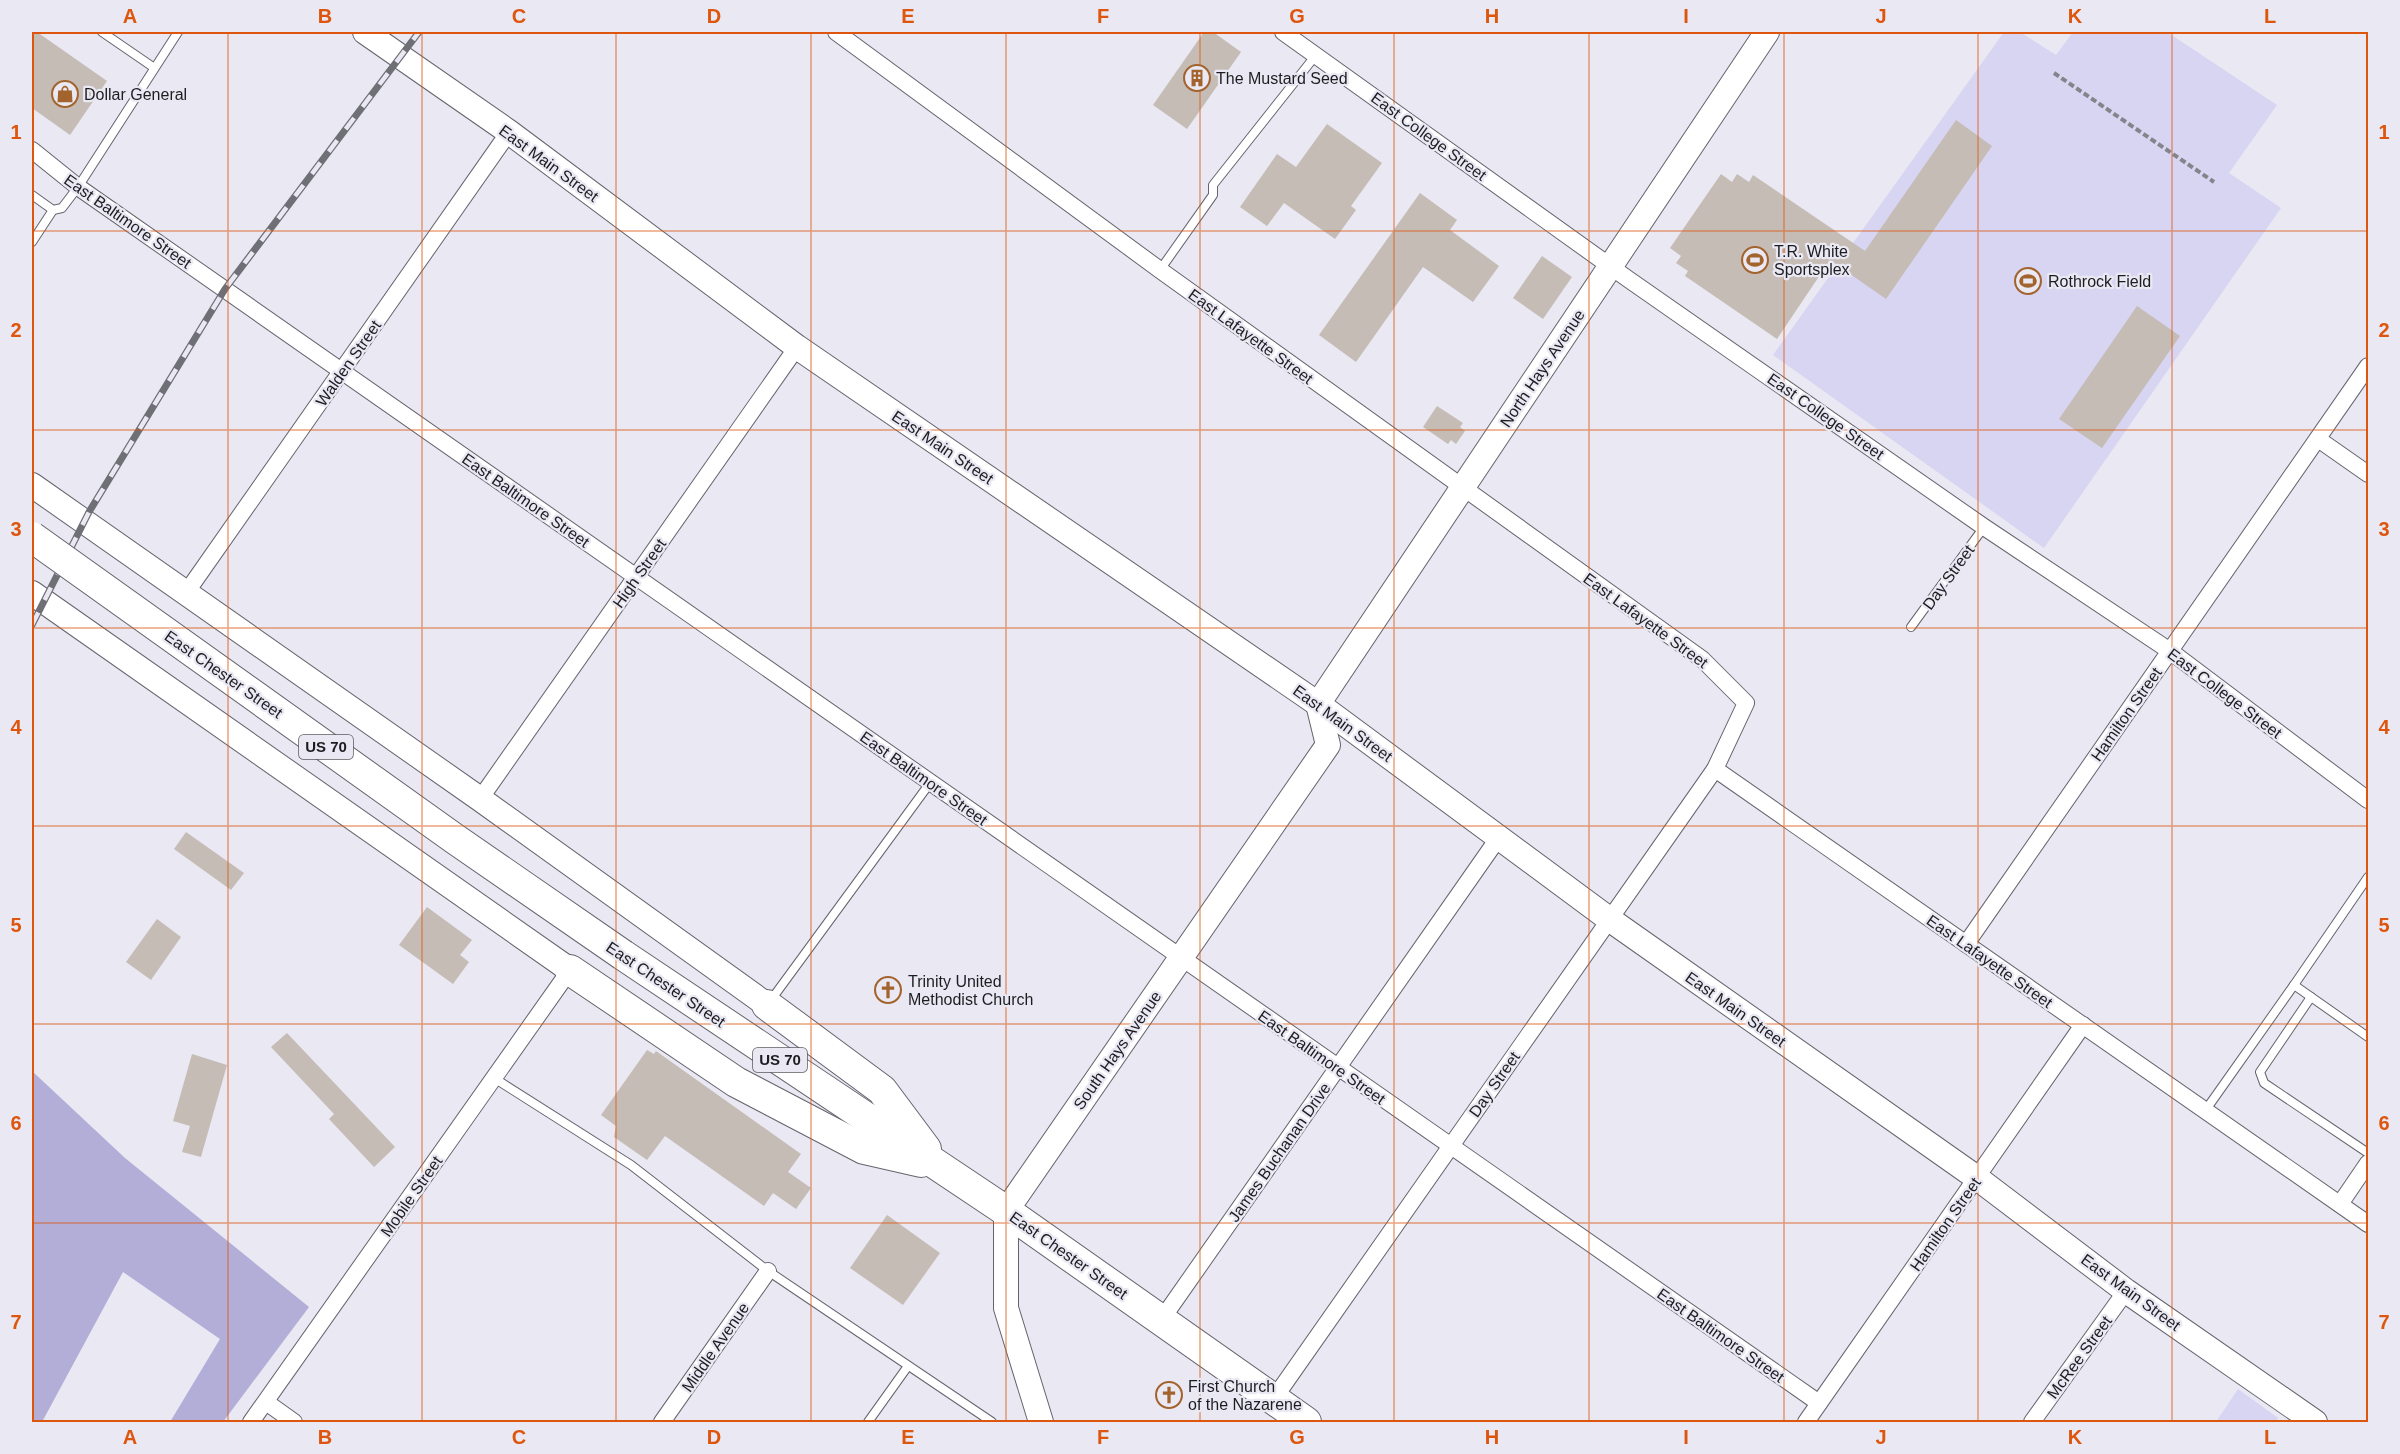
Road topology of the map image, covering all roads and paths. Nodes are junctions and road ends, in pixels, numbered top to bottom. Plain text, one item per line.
1 (102, 32) edge
2 (178, 32) edge
3 (365, 32) edge
4 (836, 32) edge
5 (1283, 32) edge
6 (1767, 32) edge
7 (1316, 55) junction
8 (153, 67) junction
9 (2054, 73) dead end
10 (509, 132) junction
11 (32, 150) edge
12 (2214, 182) dead end
13 (78, 187) junction
14 (32, 195) edge
15 (53, 210) junction
16 (32, 242) edge
17 (1610, 266) junction
18 (1160, 270) junction
19 (797, 347) junction
20 (2368, 366) edge
21 (342, 371) junction
22 (2318, 439) junction
23 (2368, 474) edge
24 (32, 485) edge
25 (1461, 488) junction
26 (1984, 527) junction
27 (32, 537) edge
28 (636, 577) junction
29 (32, 593) edge
30 (186, 593) junction
31 (1911, 627) dead end
32 (2170, 651) junction
33 (1318, 704) junction
34 (1715, 769) junction
35 (930, 783) junction
36 (480, 799) junction
37 (2368, 800) edge
38 (1499, 837) junction
39 (2368, 877) edge
40 (1609, 920) junction
41 (1966, 944) junction
42 (1181, 958) junction
43 (570, 970) junction
44 (2294, 985) junction
45 (2311, 997) junction
46 (767, 1005) junction
47 (2083, 1025) junction
48 (2368, 1037) edge
49 (1338, 1067) junction
50 (494, 1078) junction
51 (2205, 1111) junction
52 (1451, 1146) junction
53 (2368, 1153) edge
54 (2368, 1163) edge
55 (938, 1166) junction
56 (1977, 1178) junction
57 (2340, 1204) junction
58 (1006, 1211) junction
59 (2368, 1224) edge
60 (768, 1271) junction
61 (2126, 1291) junction
62 (1162, 1319) junction
63 (908, 1366) junction
64 (1274, 1400) junction
65 (266, 1402) junction
66 (1819, 1403) junction
67 (251, 1422) edge
68 (294, 1422) edge
69 (662, 1422) edge
70 (868, 1422) edge
71 (992, 1422) edge
72 (1041, 1422) edge
73 (1306, 1422) edge
74 (1806, 1422) edge
75 (2032, 1422) edge
76 (2315, 1422) edge

1 - 8 lane
2 - 8 lane
3 - 10 street, East Main Street
4 - 18 street, East Lafayette Street
5 - 7 street, East College Street
6 - 17 street, North Hays Avenue
7 - 17 street, East College Street
7 - 18 lane
8 - 13 lane
9 - 12 path
10 - 19 street, East Main Street
10 - 21 street, Walden Street
11 - 13 street, East Baltimore Street
13 - 15 lane
13 - 21 street, East Baltimore Street
14 - 15 lane
15 - 16 lane
17 - 25 street, North Hays Avenue
17 - 26 street, East College Street
18 - 25 street, East Lafayette Street
19 - 28 street, High Street
19 - 33 street, East Main Street
20 - 22 street, Hamilton Street
21 - 28 street, East Baltimore Street
21 - 30 street, Walden Street
22 - 23 street
22 - 32 street, Hamilton Street
24 - 30 street
25 - 33 street, North Hays Avenue
25 - 34 street, East Lafayette Street
26 - 31 lane, Day Street
26 - 32 street, East College Street
27 - 55 highway, East Chester Street / US 70, bridge
28 - 35 street, East Baltimore Street
28 - 36 street, High Street
29 - 43 street
30 - 36 street
32 - 37 street, East College Street
32 - 41 street, Hamilton Street
33 - 38 street, East Main Street
33 - 42 street, South Hays Avenue
34 - 40 street, Day Street
34 - 41 street, East Lafayette Street
35 - 42 street, East Baltimore Street
35 - 46 lane
36 - 46 street
38 - 40 street, East Main Street
38 - 49 street, James Buchanan Drive
39 - 44 lane
40 - 52 street, Day Street
40 - 56 street, East Main Street
41 - 47 street, East Lafayette Street
42 - 49 street, East Baltimore Street
42 - 58 street, South Hays Avenue
43 - 50 street, Mobile Street
43 - 55 highway
44 - 45 lane
44 - 51 lane
45 - 48 lane
45 - 53 lane
46 - 55 highway
47 - 51 street, East Lafayette Street
47 - 56 street, Hamilton Street
49 - 52 street, East Baltimore Street
49 - 62 street, James Buchanan Drive
50 - 60 lane
50 - 65 street, Mobile Street
51 - 57 street, East Lafayette Street
52 - 64 street, Day Street
52 - 66 street, East Baltimore Street
54 - 57 street
55 - 58 highway, East Chester Street / US 70
56 - 61 street, East Main Street
56 - 66 street, Hamilton Street
57 - 59 street, East Lafayette Street
58 - 62 highway, East Chester Street / US 70
58 - 72 street
60 - 63 lane
60 - 69 street, Middle Avenue
61 - 75 street, McRee Street
61 - 76 street, East Main Street
62 - 64 highway, East Chester Street / US 70
63 - 70 lane
63 - 71 lane
64 - 73 highway, East Chester Street / US 70
65 - 67 street, Mobile Street
65 - 68 street
66 - 74 street, Hamilton Street

